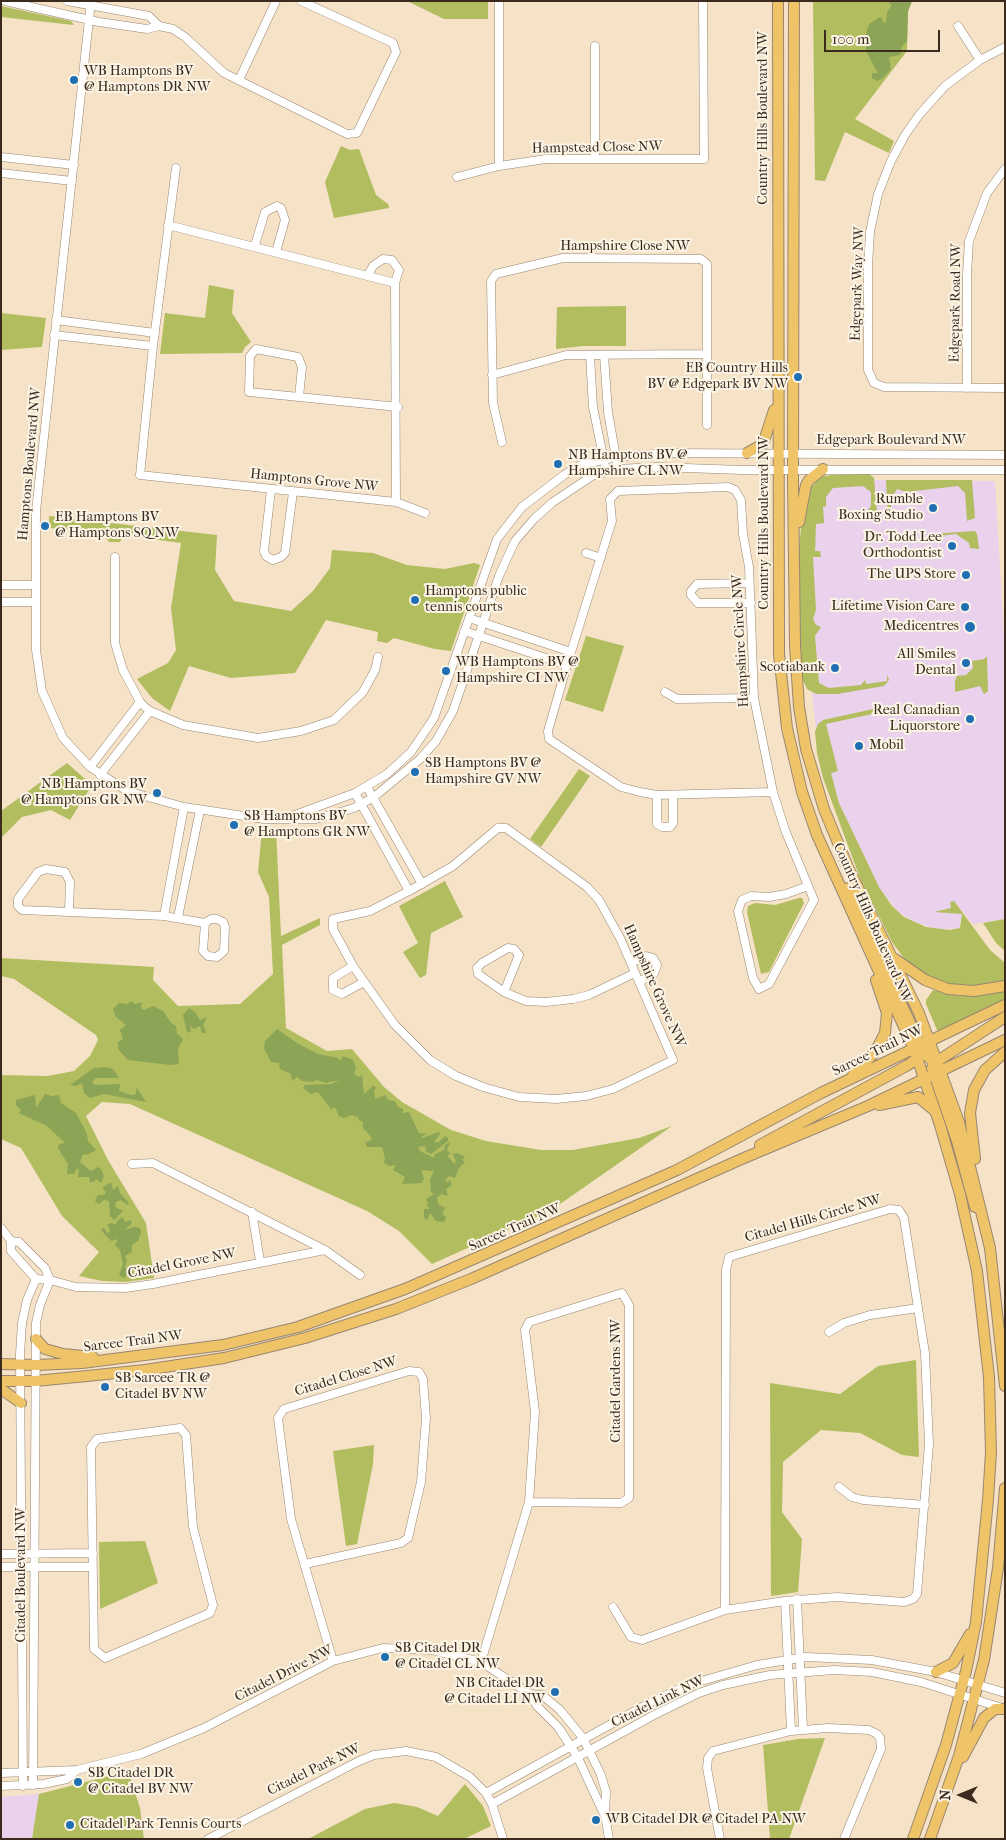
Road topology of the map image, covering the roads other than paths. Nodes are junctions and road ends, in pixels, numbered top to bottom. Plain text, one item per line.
1 (5, 1) edge
2 (67, 1) edge
3 (276, 1) edge
4 (301, 1) edge
5 (499, 1) edge
6 (703, 1) edge
7 (778, 1) edge
8 (794, 1) edge
9 (91, 4) edge
10 (89, 20) junction
11 (159, 26) junction
12 (958, 26) dead end
13 (595, 46) dead end
14 (1005, 47) edge
15 (980, 60) junction
16 (239, 80) junction
17 (1, 157) edge
18 (595, 158) junction
19 (74, 165) junction
20 (499, 166) junction
21 (176, 168) dead end
22 (1005, 169) edge
23 (1, 173) edge
24 (457, 177) dead end
25 (72, 181) junction
26 (168, 225) junction
27 (255, 245) junction
28 (276, 252) junction
29 (368, 275) junction
30 (395, 283) junction
31 (56, 320) junction
32 (155, 332) junction
33 (54, 335) junction
34 (153, 346) junction
35 (707, 354) junction
36 (590, 355) junction
37 (604, 355) junction
38 (492, 375) junction
39 (967, 388) junction
40 (1005, 388) edge
41 (299, 397) junction
42 (778, 397) junction
43 (398, 407) junction
44 (707, 425) dead end
45 (502, 442) dead end
46 (747, 453) junction
47 (778, 454) junction
48 (793, 454) junction
49 (1005, 455) edge
50 (616, 457) junction
51 (603, 459) junction
52 (618, 469) junction
53 (778, 470) junction
54 (793, 470) junction
55 (824, 470) junction
56 (1005, 470) edge
57 (606, 471) junction
58 (271, 490) junction
59 (293, 492) junction
60 (396, 502) junction
61 (425, 513) dead end
62 (794, 552) junction
63 (586, 553) dead end
64 (115, 557) dead end
65 (601, 558) junction
66 (749, 583) junction
67 (35, 584) junction
68 (1, 585) edge
69 (1, 602) edge
70 (36, 602) junction
71 (751, 603) junction
72 (469, 618) junction
73 (483, 623) junction
74 (464, 632) junction
75 (478, 637) junction
76 (571, 652) junction
77 (378, 657) dead end
78 (567, 665) junction
79 (665, 692) dead end
80 (754, 698) junction
81 (140, 702) junction
82 (150, 711) junction
83 (90, 767) junction
84 (100, 775) junction
85 (367, 787) junction
86 (773, 792) junction
87 (355, 793) junction
88 (657, 795) junction
89 (673, 795) junction
90 (374, 797) junction
91 (362, 805) junction
92 (184, 807) junction
93 (200, 810) junction
94 (287, 818) junction
95 (821, 844) junction
96 (422, 884) junction
97 (808, 886) junction
98 (409, 891) junction
99 (69, 910) junction
100 (164, 916) junction
101 (178, 916) junction
102 (205, 923) junction
103 (865, 943) junction
104 (894, 958) junction
105 (630, 962) junction
106 (353, 966) junction
107 (635, 973) junction
108 (364, 982) junction
109 (639, 982) junction
110 (1005, 986) edge
111 (504, 992) junction
112 (1005, 1005) edge
113 (1005, 1017) edge
114 (1005, 1040) edge
115 (922, 1050) junction
116 (1005, 1052) edge
117 (936, 1067) junction
118 (925, 1078) junction
119 (846, 1082) junction
120 (868, 1106) junction
121 (935, 1111) junction
122 (744, 1158) junction
123 (132, 1164) dead end
124 (975, 1180) junction
125 (252, 1212) junction
126 (2, 1230) edge
127 (11, 1241) junction
128 (990, 1248) junction
129 (325, 1250) junction
130 (260, 1261) junction
131 (360, 1275) dead end
132 (36, 1279) junction
133 (50, 1280) junction
134 (918, 1308) junction
135 (829, 1332) dead end
136 (36, 1339) junction
137 (108, 1358) junction
138 (1, 1364) edge
139 (20, 1365) junction
140 (36, 1366) junction
141 (1, 1381) edge
142 (20, 1381) junction
143 (35, 1381) junction
144 (1005, 1386) edge
145 (1, 1389) edge
146 (21, 1403) junction
147 (839, 1487) dead end
148 (1005, 1488) edge
149 (529, 1502) junction
150 (925, 1505) junction
151 (93, 1553) junction
152 (1, 1554) edge
153 (21, 1554) junction
154 (34, 1554) junction
155 (305, 1564) junction
156 (1, 1567) edge
157 (20, 1567) junction
158 (34, 1567) junction
159 (92, 1567) junction
160 (797, 1599) junction
161 (784, 1601) junction
162 (613, 1607) dead end
163 (725, 1610) junction
164 (976, 1622) junction
165 (800, 1658) junction
166 (787, 1660) junction
167 (333, 1661) junction
168 (481, 1662) junction
169 (800, 1672) junction
170 (936, 1672) junction
171 (788, 1673) junction
172 (964, 1680) junction
173 (978, 1684) junction
174 (1005, 1693) edge
175 (530, 1694) junction
176 (960, 1694) junction
177 (974, 1698) junction
178 (1004, 1709) edge
179 (803, 1729) junction
180 (791, 1731) junction
181 (583, 1738) junction
182 (570, 1746) junction
183 (590, 1750) junction
184 (578, 1758) junction
185 (77, 1770) junction
186 (21, 1772) junction
187 (34, 1772) junction
188 (1, 1773) edge
189 (33, 1785) junction
190 (950, 1785) junction
191 (1, 1786) edge
192 (23, 1786) junction
193 (486, 1793) junction
194 (492, 1804) junction
195 (605, 1816) junction
196 (208, 1839) edge
197 (503, 1839) edge
198 (609, 1839) edge
199 (720, 1839) edge
200 (844, 1839) edge
201 (913, 1839) edge
202 (930, 1839) edge

1 - 10 street
2 - 9 street
3 - 16 street
4 - 16 street
5 - 20 street
6 - 18 street, Hampstead Close NW
7 - 42 main road, Country Hills Boulevard NW
8 - 48 main road, Country Hills Boulevard NW
9 - 10 street, Hamptons Boulevard NW
9 - 11 street
10 - 11 street
10 - 19 street, Hamptons Boulevard NW
11 - 16 street
12 - 15 street
13 - 18 street
14 - 15 street, Edgepark Way NW
15 - 39 street, Edgepark Way NW
17 - 19 street
18 - 20 street, Hampstead Close NW
19 - 25 street, Hamptons Boulevard NW
20 - 24 street, Hampstead Close NW
21 - 26 street, Hamptons Grove NW
22 - 39 street, Edgepark Road NW
23 - 25 street
25 - 31 street, Hamptons Boulevard NW
26 - 27 street
26 - 32 street, Hamptons Grove NW
27 - 28 street
27 - 28 street
28 - 29 street
29 - 30 street
29 - 30 street, Hamptons Grove NW
30 - 43 street, Hamptons Grove NW
31 - 32 street
31 - 33 street, Hamptons Boulevard NW
32 - 34 street, Hamptons Grove NW
33 - 34 street
33 - 67 street, Hamptons Boulevard NW
34 - 58 street, Hamptons Grove NW
35 - 37 street
35 - 38 street, Hampshire Close NW
35 - 44 street, Hampshire Close NW
36 - 37 street
36 - 38 street
36 - 51 street
37 - 50 street
38 - 45 street, Hampshire Close NW
39 - 40 street, Edgepark Way NW
41 - 41 street
41 - 43 street
42 - 46 main road
42 - 47 main road, Country Hills Boulevard NW
43 - 60 street, Hamptons Grove NW
46 - 47 street, Hamptons Boulevard NW
46 - 50 street, Hamptons Boulevard NW
47 - 48 street, Edgepark Boulevard NW
47 - 53 main road, Country Hills Boulevard NW
48 - 49 street, Edgepark Boulevard NW
48 - 54 main road, Country Hills Boulevard NW
50 - 51 street, Hamptons Boulevard NW
50 - 52 street
51 - 57 street
51 - 72 street, Hamptons Boulevard NW
52 - 53 street, Hamptons Boulevard NW
52 - 57 street, Hamptons Boulevard NW
53 - 54 street, Hamptons Boulevard NW
53 - 95 main road, Country Hills Boulevard NW
54 - 55 street, Edgepark Boulevard NW
54 - 62 main road, Country Hills Boulevard NW
55 - 56 street, Edgepark Boulevard NW
55 - 62 main road
57 - 73 street, Hamptons Boulevard NW
58 - 59 street, Hamptons Grove NW
58 - 59 street
59 - 60 street, Hamptons Grove NW
60 - 61 street
62 - 104 main road, Country Hills Boulevard NW
63 - 65 street
64 - 81 street
65 - 66 street, Hampshire Circle NW
65 - 76 street, Hampshire Circle NW
66 - 71 street, Hampshire Circle NW
66 - 71 street
67 - 68 street
67 - 70 street, Hamptons Boulevard NW
69 - 70 street
70 - 83 street, Hamptons Boulevard NW
71 - 80 street, Hampshire Circle NW
72 - 73 street
72 - 74 street, Hamptons Boulevard NW
73 - 75 street, Hamptons Boulevard NW
73 - 76 street
74 - 75 street
74 - 85 street, Hamptons Boulevard NW
75 - 78 street
75 - 90 street, Hamptons Boulevard NW
76 - 78 street, Hampshire Circle NW
77 - 82 street
78 - 88 street, Hampshire Circle NW
79 - 80 street
80 - 86 street, Hampshire Circle NW
81 - 82 street
81 - 83 street
82 - 84 street
83 - 84 street, Hamptons Boulevard NW
84 - 92 street, Hamptons Boulevard NW
85 - 87 street, Hamptons Boulevard NW
85 - 90 street
86 - 89 street, Hampshire Circle NW
86 - 97 street
87 - 91 street
87 - 94 street, Hamptons Boulevard NW
88 - 89 street, Hampshire Circle NW
88 - 89 street
90 - 91 street, Hamptons Boulevard NW
90 - 96 street
91 - 94 street, Hamptons Boulevard NW
91 - 98 street
92 - 93 street, Hamptons Boulevard NW
92 - 100 street
93 - 94 street, Hamptons Boulevard NW
93 - 101 street
95 - 103 main road, Country Hills Boulevard NW
95 - 115 main road
96 - 98 street, Hampshire Grove NW
96 - 105 street, Hampshire Grove NW
97 - 97 street
98 - 106 street, Hampshire Grove NW
99 - 99 street
99 - 100 street
100 - 101 street
101 - 102 street
102 - 102 street
103 - 115 main road, Country Hills Boulevard NW
103 - 119 main road
104 - 110 main road
104 - 115 main road, Country Hills Boulevard NW
105 - 107 street, Hampshire Grove NW
105 - 109 street
106 - 108 street, Hampshire Grove NW
106 - 108 street
107 - 109 street, Hampshire Grove NW
107 - 111 street
108 - 109 street, Hampshire Grove NW
111 - 111 street
112 - 115 main road, Sarcee Trail NW
113 - 117 main road
114 - 117 main road, Sarcee Trail NW
115 - 117 main road, Country Hills Boulevard NW
115 - 117 main road
115 - 118 main road, Country Hills Boulevard NW
115 - 119 main road, Sarcee Trail NW
115 - 122 main road
116 - 124 main road
117 - 118 main road, Sarcee Trail NW
117 - 124 main road, Country Hills Boulevard NW
117 - 128 main road
118 - 120 main road, Sarcee Trail NW
118 - 121 main road, Country Hills Boulevard NW
119 - 137 main road, Sarcee Trail NW
120 - 121 main road
120 - 122 main road, Sarcee Trail NW
121 - 164 main road, Country Hills Boulevard NW
122 - 143 main road, Sarcee Trail NW
123 - 125 street
124 - 128 main road, Country Hills Boulevard NW
125 - 129 street
125 - 130 street
126 - 127 street
127 - 132 street
127 - 133 street
128 - 144 main road, Country Hills Boulevard NW
129 - 130 street, Citadel Grove NW
129 - 131 street
130 - 133 street, Citadel Grove NW
132 - 133 street, Citadel Grove NW
132 - 139 street, Citadel Boulevard NW
133 - 136 street, Citadel Boulevard NW
134 - 135 street
134 - 150 street, Citadel Hills Circle NW
134 - 163 street, Citadel Hills Circle NW
136 - 137 main road
136 - 140 street, Citadel Boulevard NW
137 - 140 main road, Sarcee Trail NW
138 - 139 main road, Sarcee Trail NW
139 - 140 main road, Sarcee Trail NW
139 - 142 street, Citadel Boulevard NW
140 - 143 street, Citadel Boulevard NW
141 - 142 main road, Sarcee Trail NW
142 - 143 main road, Sarcee Trail NW
142 - 146 street, Citadel Boulevard NW
143 - 154 street, Citadel Boulevard NW
145 - 146 main road
146 - 153 street, Citadel Boulevard NW
147 - 150 street
148 - 173 main road
149 - 149 street, Citadel Gardens NW
149 - 168 street, Citadel Gardens NW
150 - 160 street, Citadel Hills Circle NW
151 - 154 street
151 - 159 street
151 - 159 street
152 - 153 street
153 - 154 street
153 - 157 street, Citadel Boulevard NW
154 - 158 street, Citadel Boulevard NW
155 - 155 street, Citadel Close NW
155 - 167 street, Citadel Close NW
156 - 157 street
157 - 158 street
157 - 186 street, Citadel Boulevard NW
158 - 159 street
158 - 187 street, Citadel Boulevard NW
160 - 161 street, Citadel Hills Circle NW
160 - 165 street
161 - 163 street, Citadel Hills Circle NW
161 - 166 street
162 - 163 street
164 - 170 main road
164 - 172 main road, Country Hills Boulevard NW
165 - 166 street, Citadel Link NW
165 - 169 street
165 - 170 street, Citadel Link NW
166 - 171 street
166 - 181 street, Citadel Link NW
167 - 168 street, Citadel Drive NW
167 - 185 street, Citadel Drive NW
168 - 175 street, Citadel Drive NW
169 - 171 street, Citadel Link NW
169 - 176 street, Citadel Link NW
169 - 179 street
170 - 172 street, Citadel Link NW
171 - 180 street
171 - 183 street, Citadel Link NW
172 - 173 street, Citadel Link NW
172 - 176 main road, Country Hills Boulevard NW
173 - 174 street, Citadel Link NW
173 - 177 main road
175 - 181 street, Citadel Drive NW
175 - 182 street, Citadel Drive NW
176 - 177 street, Citadel Link NW
176 - 201 main road, Country Hills Boulevard NW
177 - 178 street, Citadel Link NW
177 - 190 main road
178 - 190 main road
179 - 180 street
179 - 200 street
180 - 199 street
181 - 182 street
181 - 183 street, Citadel Drive NW
182 - 184 street, Citadel Drive NW
182 - 193 street
183 - 184 street, Citadel Link NW
183 - 195 street, Citadel Drive NW
184 - 194 street
184 - 195 street, Citadel Drive NW
185 - 187 street, Citadel Drive NW
185 - 189 street, Citadel Drive NW
186 - 187 street, Citadel Drive NW
186 - 188 street, Citadel Drive NW
186 - 192 street, Citadel Boulevard NW
187 - 189 street, Citadel Boulevard NW
189 - 192 street, Citadel Drive NW
190 - 202 main road
191 - 192 street, Citadel Drive NW
193 - 194 street, Citadel Park NW
193 - 196 street, Citadel Park NW
194 - 197 street, Citadel Park NW
195 - 198 street, Citadel Drive NW

